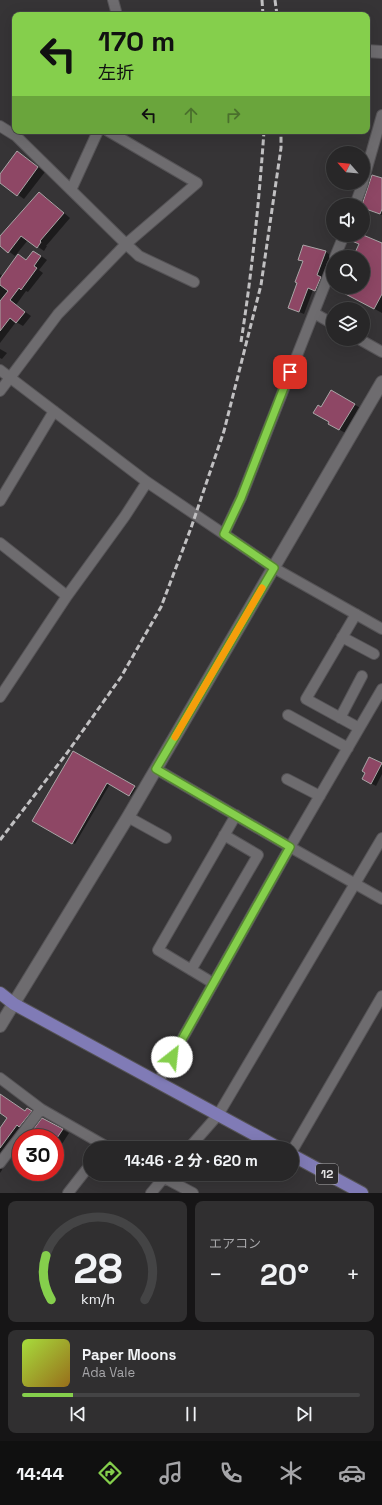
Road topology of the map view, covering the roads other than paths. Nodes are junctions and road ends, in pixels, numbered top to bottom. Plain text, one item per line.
1 (114, 0) edge
2 (116, 12) edge
3 (370, 51) edge
4 (382, 52) edge
5 (382, 115) edge
6 (0, 126) edge
7 (12, 134) edge
8 (13, 134) edge
9 (97, 134) edge
10 (113, 134) edge
11 (370, 157) edge
12 (71, 190) junction
13 (126, 244) junction
14 (194, 282) dead end
15 (326, 282) edge
16 (314, 313) junction
17 (326, 320) edge
18 (370, 345) edge
19 (382, 352) edge
20 (0, 370) edge
21 (11, 377) junction
22 (382, 382) edge
23 (0, 391) edge
24 (54, 411) junction
25 (147, 482) junction
26 (0, 501) edge
27 (224, 534) junction
28 (0, 543) edge
29 (274, 568) junction
30 (67, 596) junction
31 (356, 614) junction
32 (382, 629) edge
33 (342, 637) junction
34 (374, 654) dead end
35 (362, 676) dead end
36 (382, 689) edge
37 (0, 697) edge
38 (288, 715) dead end
39 (340, 718) junction
40 (359, 728) junction
41 (348, 748) junction
42 (156, 769) junction
43 (287, 778) dead end
44 (320, 796) junction
45 (236, 816) junction
46 (128, 817) junction
47 (224, 835) junction
48 (166, 838) dead end
49 (382, 838) edge
50 (290, 847) junction
51 (354, 883) junction
52 (382, 899) edge
53 (191, 970) junction
54 (213, 983) junction
55 (0, 993) edge
56 (382, 996) edge
57 (14, 1004) junction
58 (2, 1018) edge
59 (0, 1078) edge
60 (158, 1082) junction
61 (41, 1109) junction
62 (218, 1115) junction
63 (96, 1141) edge
64 (195, 1141) edge
65 (266, 1141) edge
66 (298, 1141) edge
67 (299, 1159) edge
68 (0, 1163) edge
69 (83, 1174) edge
70 (158, 1181) edge
71 (172, 1181) edge
72 (68, 1193) edge
73 (151, 1193) edge
74 (193, 1193) edge
75 (362, 1193) edge

1 - 2 street
3 - 4 street
5 - 11 street
6 - 7 street
8 - 12 street
9 - 12 street
10 - 13 street
12 - 13 street
13 - 14 street
13 - 21 street
15 - 16 street
16 - 17 street
16 - 27 street
18 - 19 street
20 - 21 street
21 - 23 street
21 - 24 street
22 - 29 street
24 - 25 street
24 - 26 street
25 - 27 street
25 - 30 street
27 - 29 street
28 - 30 street
29 - 31 street
29 - 42 street
30 - 37 street
31 - 32 street
31 - 33 street
33 - 34 street
33 - 39 street
35 - 39 street
36 - 40 street
38 - 41 street
39 - 40 street
40 - 41 street
41 - 44 street
42 - 45 street
42 - 46 street
43 - 44 street
44 - 50 street
45 - 47 street
45 - 50 street
46 - 48 street
46 - 57 street
47 - 53 street
47 - 53 street
49 - 51 street
50 - 51 street
50 - 54 street
51 - 52 street
51 - 62 street
53 - 54 street
54 - 60 street
55 - 57 main road
56 - 66 street
57 - 58 street
57 - 60 main road
59 - 61 street
60 - 62 main road
61 - 63 street
61 - 68 street
62 - 64 street
62 - 65 main road
67 - 75 main road, 12
69 - 72 street
70 - 73 street
71 - 74 street

